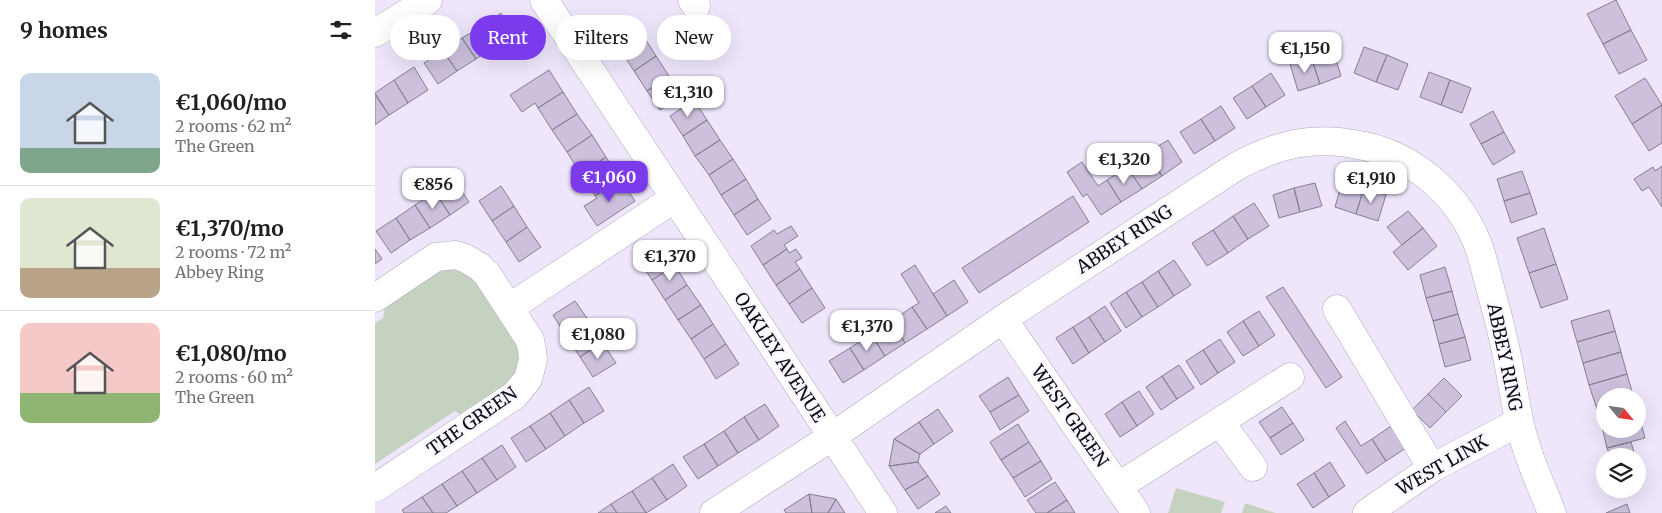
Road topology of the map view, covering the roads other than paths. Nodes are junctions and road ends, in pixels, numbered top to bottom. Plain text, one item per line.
1 (428, 0) edge
2 (544, 0) edge
3 (375, 33) edge
4 (675, 198) junction
5 (375, 298) edge
6 (509, 308) junction
7 (1337, 309) dead end
8 (1003, 319) junction
9 (1290, 377) dead end
10 (1220, 422) junction
11 (1519, 422) junction
12 (833, 436) junction
13 (1253, 467) dead end
14 (1432, 468) junction
15 (1119, 486) junction
16 (375, 488) edge
17 (714, 513) edge
18 (883, 513) edge
19 (1136, 513) edge
20 (1367, 513) edge
21 (1552, 513) edge

1 - 3 street
2 - 4 street, OAKLEY AVENUE
4 - 6 street
4 - 12 street, OAKLEY AVENUE
5 - 6 street, THE GREEN
6 - 16 street, THE GREEN
7 - 14 street
8 - 11 street, ABBEY RING
8 - 12 street, ABBEY RING
8 - 15 street, WEST GREEN
9 - 10 street
10 - 13 street
10 - 15 street
11 - 14 street, WEST LINK
11 - 21 street, ABBEY RING
12 - 17 street, ABBEY RING
12 - 18 street, OAKLEY AVENUE
14 - 20 street, WEST LINK
15 - 19 street, WEST GREEN

